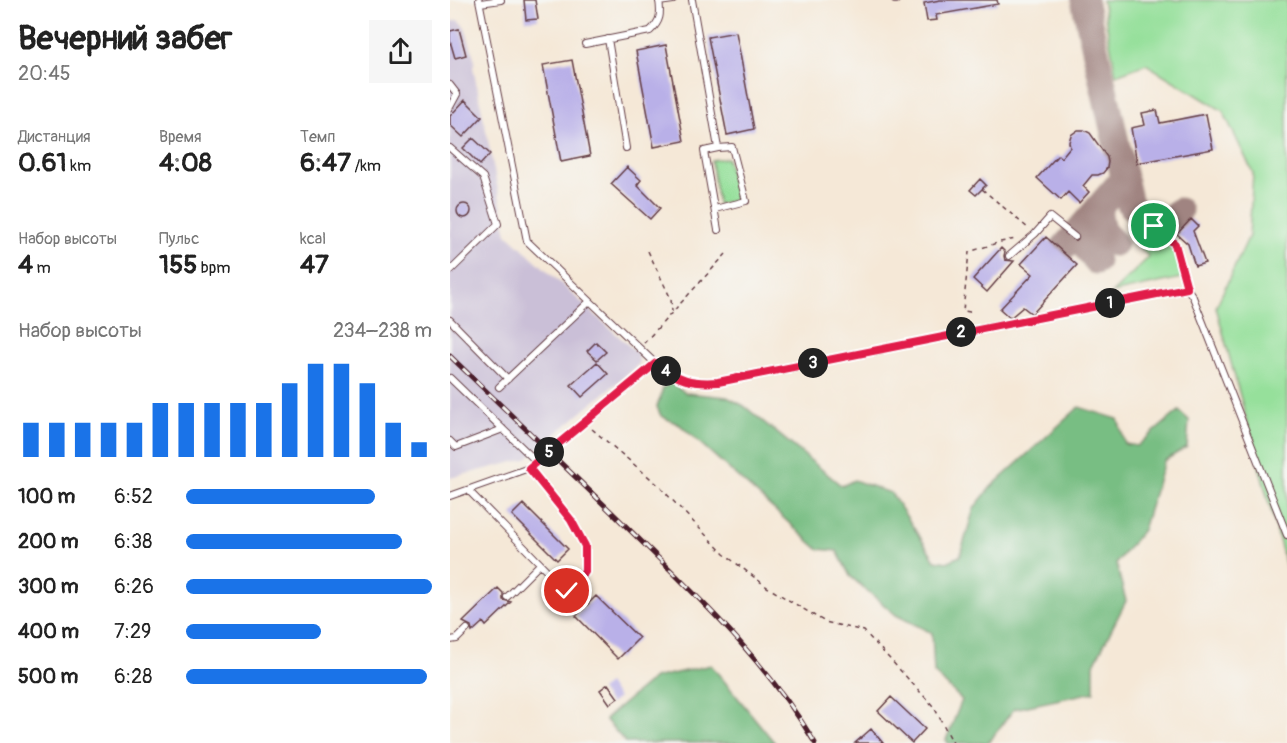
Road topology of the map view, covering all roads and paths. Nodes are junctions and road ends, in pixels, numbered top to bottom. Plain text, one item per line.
1 (501, 0) edge
2 (673, 0) edge
3 (692, 0) edge
4 (659, 1) edge
5 (479, 2) edge
6 (608, 39) junction
7 (585, 44) dead end
8 (450, 85) edge
9 (450, 107) edge
10 (450, 148) edge
11 (626, 148) dead end
12 (718, 148) junction
13 (982, 189) dead end
14 (715, 209) junction
15 (1154, 226) dead end
16 (718, 230) dead end
17 (1032, 236) junction
18 (1075, 237) dead end
19 (648, 250) dead end
20 (726, 254) dead end
21 (1009, 256) dead end
22 (450, 271) edge
23 (1187, 288) junction
24 (590, 302) junction
25 (970, 312) dead end
26 (672, 313) junction
27 (450, 320) edge
28 (640, 348) junction
29 (656, 363) junction
30 (450, 378) edge
31 (508, 379) junction
32 (499, 387) dead end
33 (584, 423) junction
34 (503, 429) junction
35 (450, 441) edge
36 (537, 462) junction
37 (529, 468) junction
38 (469, 491) junction
39 (450, 496) edge
40 (1287, 535) edge
41 (540, 564) junction
42 (567, 591) junction
43 (507, 597) dead end
44 (575, 599) dead end
45 (467, 629) dead end
46 (450, 640) edge
47 (953, 743) edge

1 - 5 lane
2 - 4 lane
3 - 12 lane
4 - 6 lane
5 - 24 lane
6 - 7 lane
6 - 11 lane
8 - 9 lane
10 - 22 lane
12 - 14 lane
12 - 14 lane
13 - 17 path
14 - 16 lane
15 - 23 lane
17 - 18 lane
17 - 21 lane
17 - 25 path
19 - 26 path
20 - 26 path
23 - 29 lane
23 - 40 lane
24 - 28 lane
24 - 31 lane
26 - 28 path
27 - 31 lane
28 - 29 lane
29 - 33 lane
30 - 34 lane
31 - 32 lane
33 - 36 lane
33 - 47 path
34 - 35 lane
34 - 36 lane
36 - 37 lane
37 - 38 lane
37 - 42 path
38 - 39 lane
38 - 41 lane
41 - 42 lane
41 - 43 lane
42 - 44 lane
45 - 46 lane

